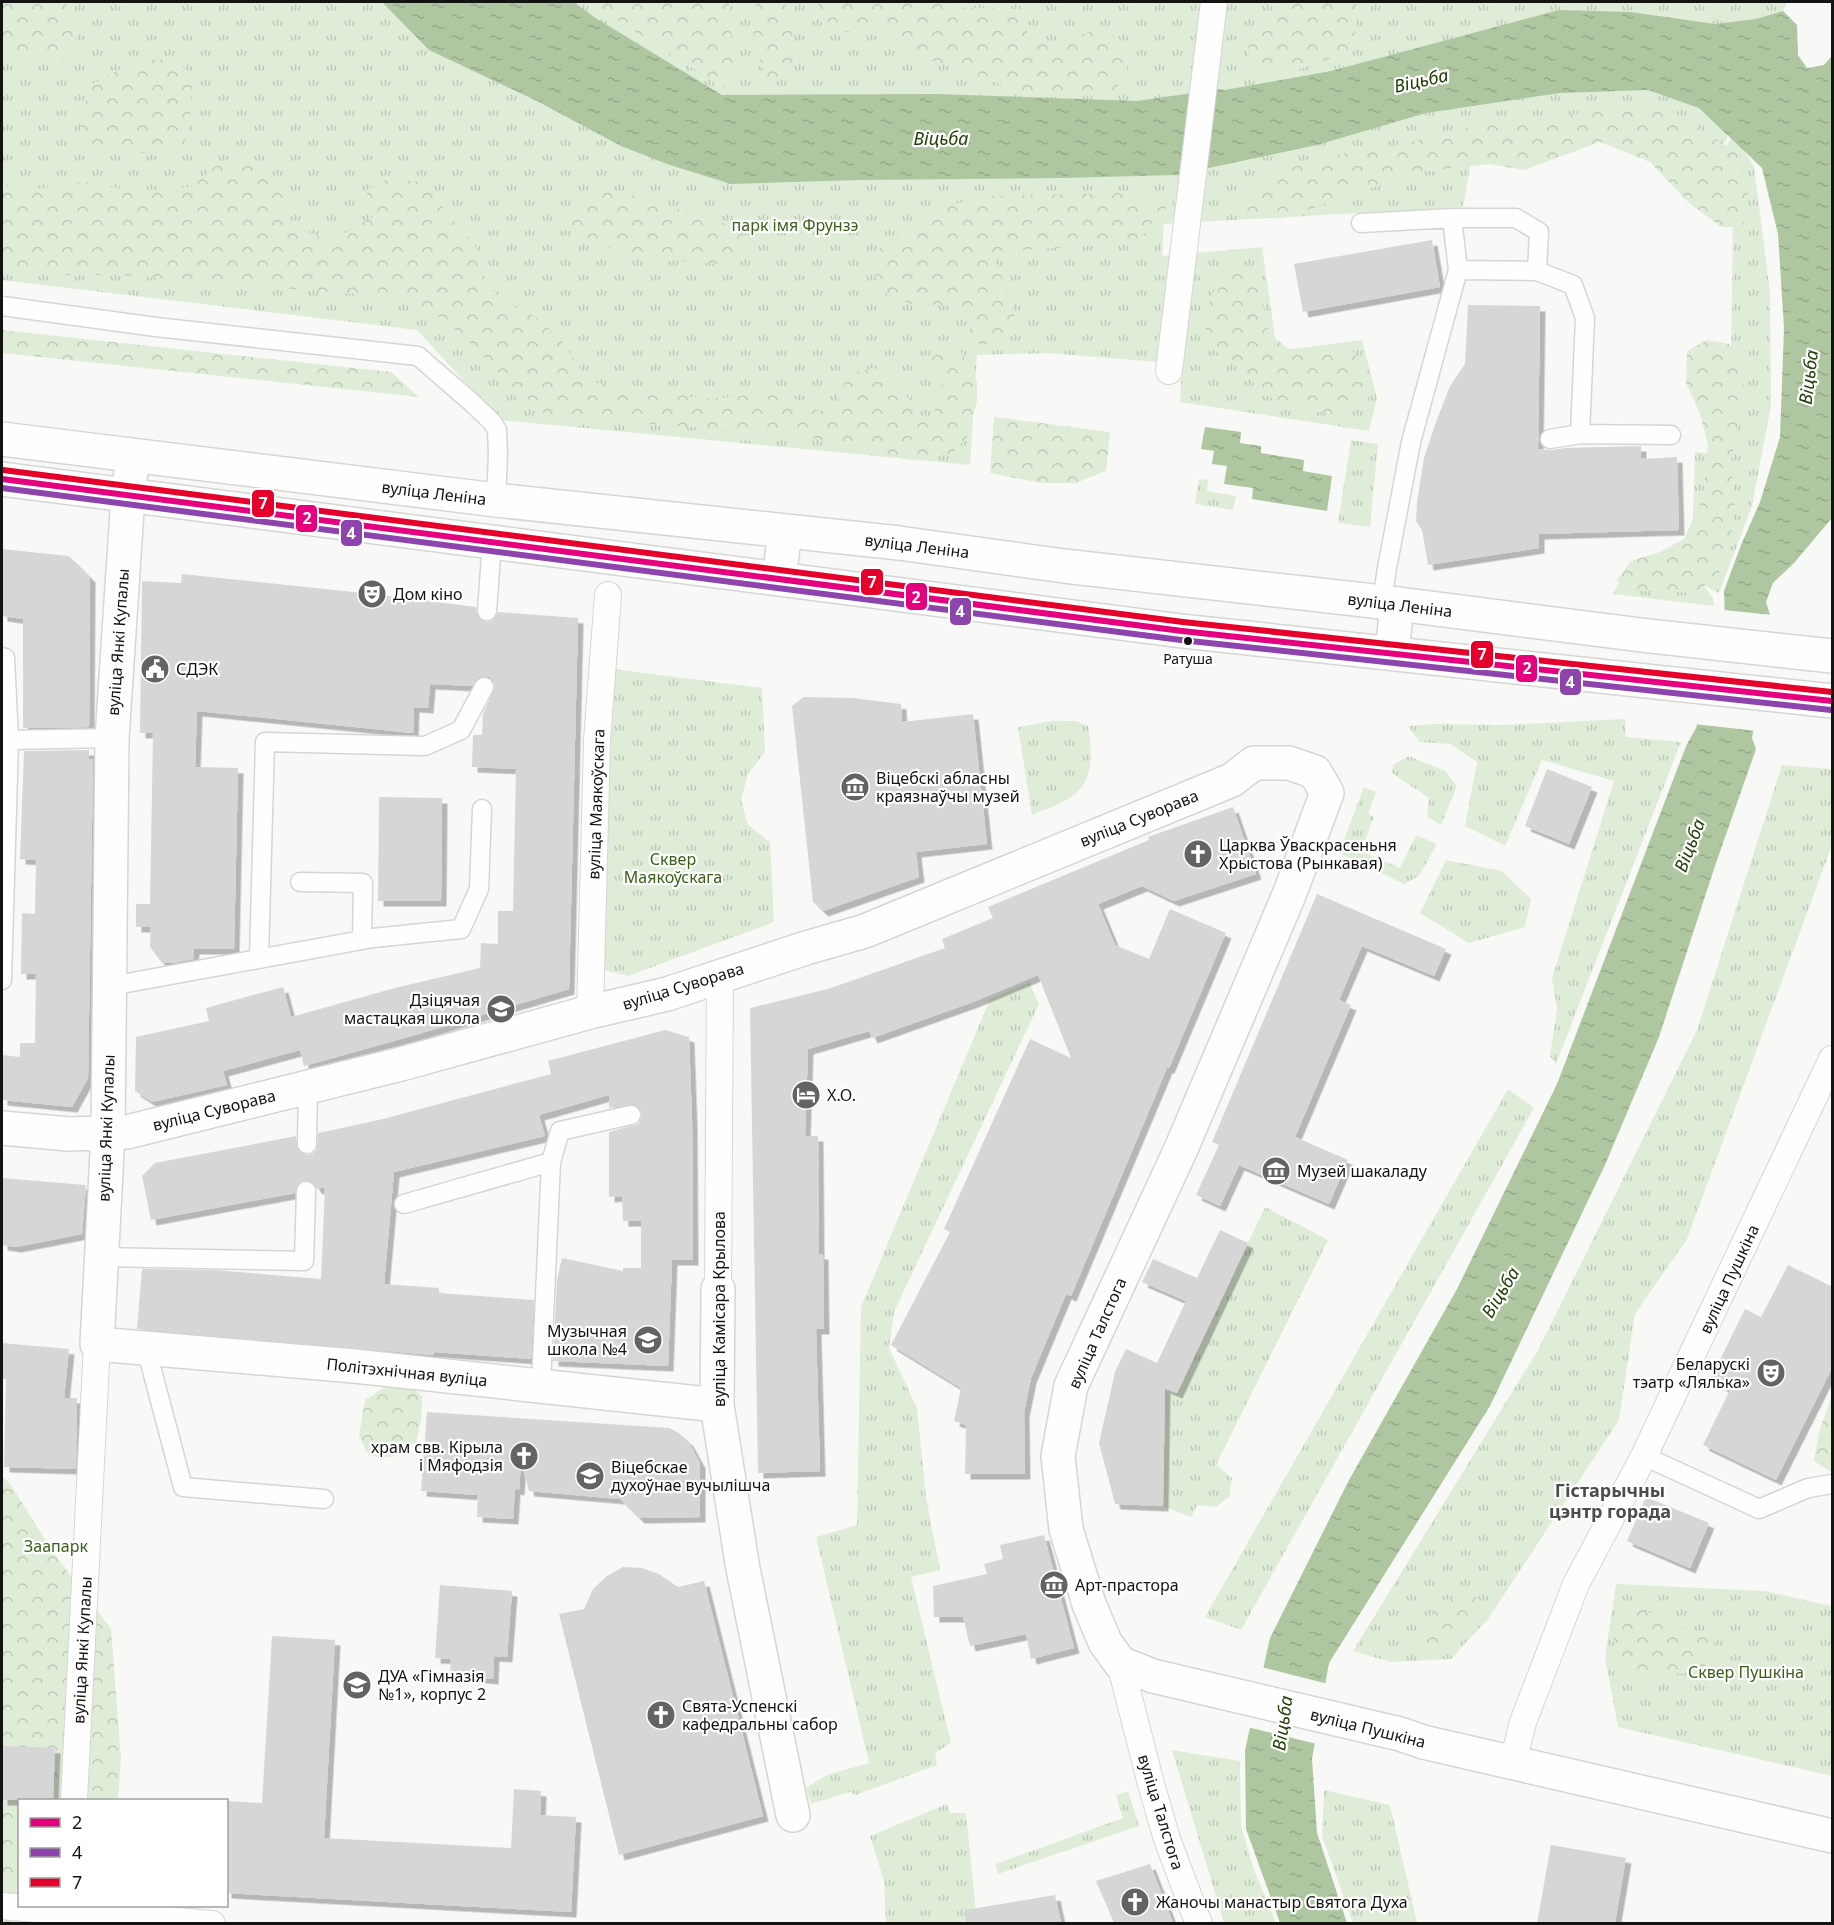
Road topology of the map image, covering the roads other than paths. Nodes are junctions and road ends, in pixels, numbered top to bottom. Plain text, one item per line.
1 (1214, 2) edge
2 (1452, 218) junction
3 (1361, 222) dead end
4 (1458, 270) junction
5 (1537, 271) junction
6 (2, 306) edge
7 (1169, 371) dead end
8 (1580, 434) junction
9 (1671, 435) dead end
10 (2, 439) edge
11 (1550, 439) dead end
12 (133, 456) junction
13 (2, 479) edge
14 (128, 496) junction
15 (496, 500) junction
16 (785, 531) junction
17 (492, 542) junction
18 (779, 579) junction
19 (608, 595) dead end
20 (1390, 603) junction
21 (487, 611) dead end
22 (1392, 653) junction
23 (1833, 656) edge
24 (2, 657) edge
25 (484, 687) dead end
26 (1833, 700) edge
27 (112, 738) junction
28 (5, 741) edge
29 (1327, 794) joint
30 (482, 809) dead end
31 (300, 882) dead end
32 (362, 940) junction
33 (259, 959) junction
34 (720, 976) junction
35 (2, 980) edge
36 (109, 984) junction
37 (590, 1012) junction
38 (1833, 1059) edge
39 (308, 1087) junction
40 (631, 1115) dead end
41 (2, 1128) edge
42 (108, 1133) junction
43 (307, 1144) dead end
44 (551, 1162) junction
45 (306, 1191) dead end
46 (404, 1204) dead end
47 (101, 1257) junction
48 (718, 1289) joint
49 (97, 1344) junction
50 (146, 1348) junction
51 (541, 1385) junction
52 (717, 1405) junction
53 (1644, 1456) junction
54 (1833, 1484) edge
55 (324, 1499) dead end
56 (1120, 1664) junction
57 (1513, 1762) junction
58 (74, 1799) edge
59 (793, 1815) dead end
60 (1833, 1836) edge
61 (2, 1906) edge
62 (212, 1923) edge
63 (1199, 1923) edge

1 - 7 street
2 - 3 lane
2 - 4 lane
2 - 5 lane
4 - 5 lane
4 - 20 lane
5 - 8 lane
6 - 15 lane
8 - 9 lane
8 - 11 lane
10 - 12 street, вуліца Леніна
12 - 14 street, вуліца Янкі Купалы
12 - 15 street, вуліца Леніна
13 - 14 street
14 - 17 street
14 - 27 street, вуліца Янкі Купалы
15 - 16 street, вуліца Леніна
16 - 18 street
16 - 20 street, вуліца Леніна
17 - 18 street
17 - 21 lane
18 - 22 street
19 - 37 street, вуліца Маякоўскага
20 - 22 street
20 - 23 street, вуліца Леніна
22 - 26 street
24 - 28 lane
25 - 33 lane
27 - 28 lane
27 - 36 street, вуліца Янкі Купалы
28 - 35 lane
29 - 34 street, вуліца Суворава
29 - 56 street, вуліца Талстога
30 - 32 lane
31 - 32 lane
32 - 33 lane
33 - 36 lane
34 - 37 street, вуліца Суворава
34 - 48 street, вуліца Камісара Крылова
36 - 42 street, вуліца Янкі Купалы
37 - 39 street, вуліца Суворава
38 - 53 street, вуліца Пушкіна
39 - 42 street, вуліца Суворава
39 - 43 lane
40 - 44 lane
41 - 42 street, вуліца Суворава
42 - 47 street, вуліца Янкі Купалы
44 - 46 lane
44 - 51 lane
45 - 47 lane
47 - 49 street, вуліца Янкі Купалы
48 - 52 street, вуліца Камісара Крылова
49 - 50 street, Політэхнічная вуліца
49 - 58 street, вуліца Янкі Купалы
50 - 51 street, Політэхнічная вуліца
50 - 55 lane
51 - 52 street, Політэхнічная вуліца
52 - 59 street, вуліца Камісара Крылова
53 - 54 lane
53 - 57 street, вуліца Пушкіна
56 - 57 street, вуліца Пушкіна
56 - 63 street, вуліца Талстога
57 - 60 street, вуліца Пушкіна
61 - 62 street

